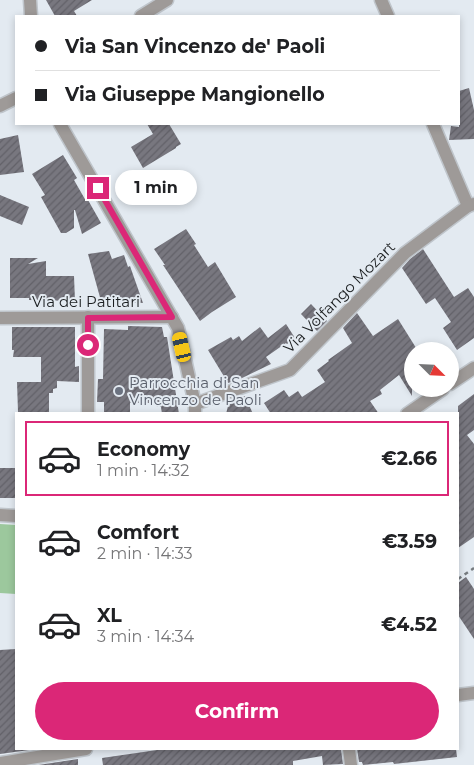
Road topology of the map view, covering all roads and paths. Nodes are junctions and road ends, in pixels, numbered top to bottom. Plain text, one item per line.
1 (30, 0) edge
2 (167, 0) edge
3 (381, 0) edge
4 (31, 15) edge
5 (142, 15) edge
6 (388, 15) edge
7 (15, 98) edge
8 (0, 106) edge
9 (61, 125) edge
10 (433, 125) edge
11 (471, 205) edge
12 (172, 317) junction
13 (0, 318) edge
14 (88, 318) junction
15 (474, 368) edge
16 (459, 378) edge
17 (430, 398) edge
18 (195, 409) edge
19 (88, 412) edge
20 (410, 412) edge
21 (0, 516) edge
22 (15, 516) edge
23 (474, 568) edge
24 (459, 578) edge
25 (78, 750) edge
26 (349, 750) edge
27 (0, 763) edge
28 (351, 765) edge

1 - 4 street
2 - 5 street
3 - 6 street
7 - 8 street
9 - 12 street
10 - 11 street
11 - 18 street, Via Volfango Mozart
12 - 14 street, Via dei Patitari
12 - 18 street
13 - 14 street, Via dei Patitari
14 - 19 street
15 - 16 street
17 - 20 street
21 - 22 street
23 - 24 path
25 - 27 street
26 - 28 street

